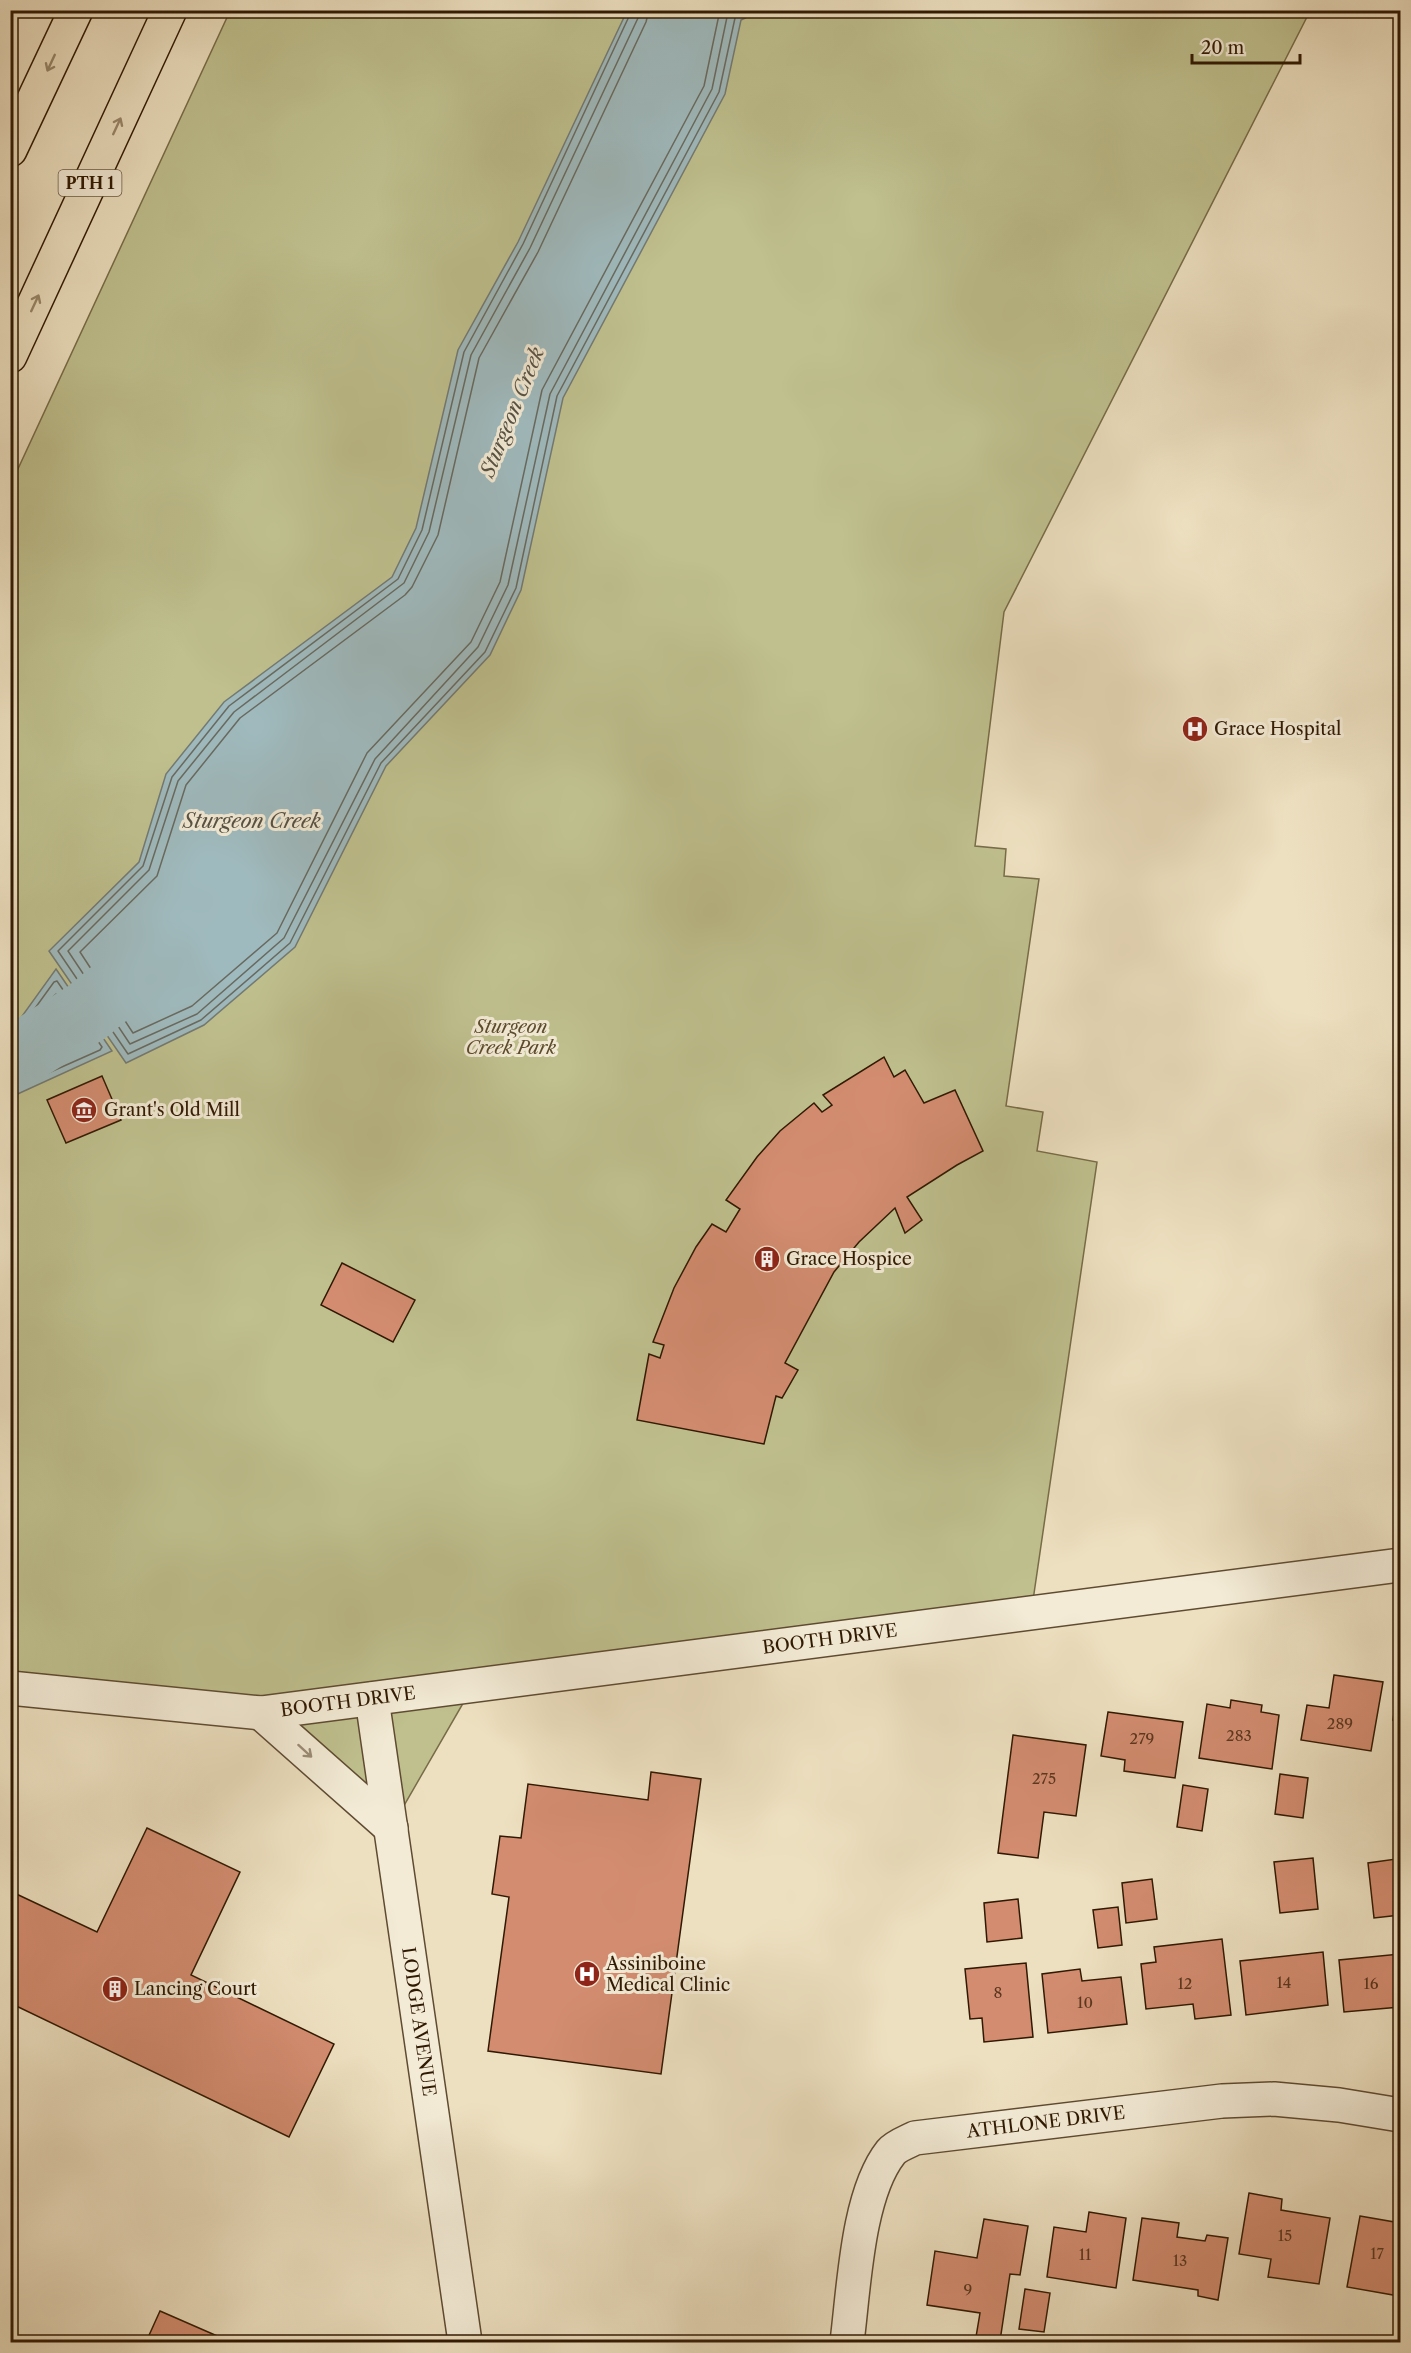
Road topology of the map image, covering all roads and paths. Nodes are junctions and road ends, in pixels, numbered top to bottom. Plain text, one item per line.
1 (76, 10) edge
2 (170, 10) edge
3 (10, 150) edge
4 (10, 356) edge
5 (1401, 1565) edge
6 (10, 1688) edge
7 (372, 1699) junction
8 (261, 1713) junction
9 (391, 1828) junction
10 (1401, 2115) edge
11 (465, 2343) edge
12 (847, 2343) edge

1 -> 3 highway
4 -> 2 highway, PTH 1
5 - 7 street, BOOTH DRIVE
6 - 8 street, BOOTH DRIVE
7 - 8 street, BOOTH DRIVE
7 - 9 street, LODGE AVENUE
8 -> 9 street, BOOTH DRIVE
9 - 11 street, LODGE AVENUE
10 - 12 street, ATHLONE DRIVE

